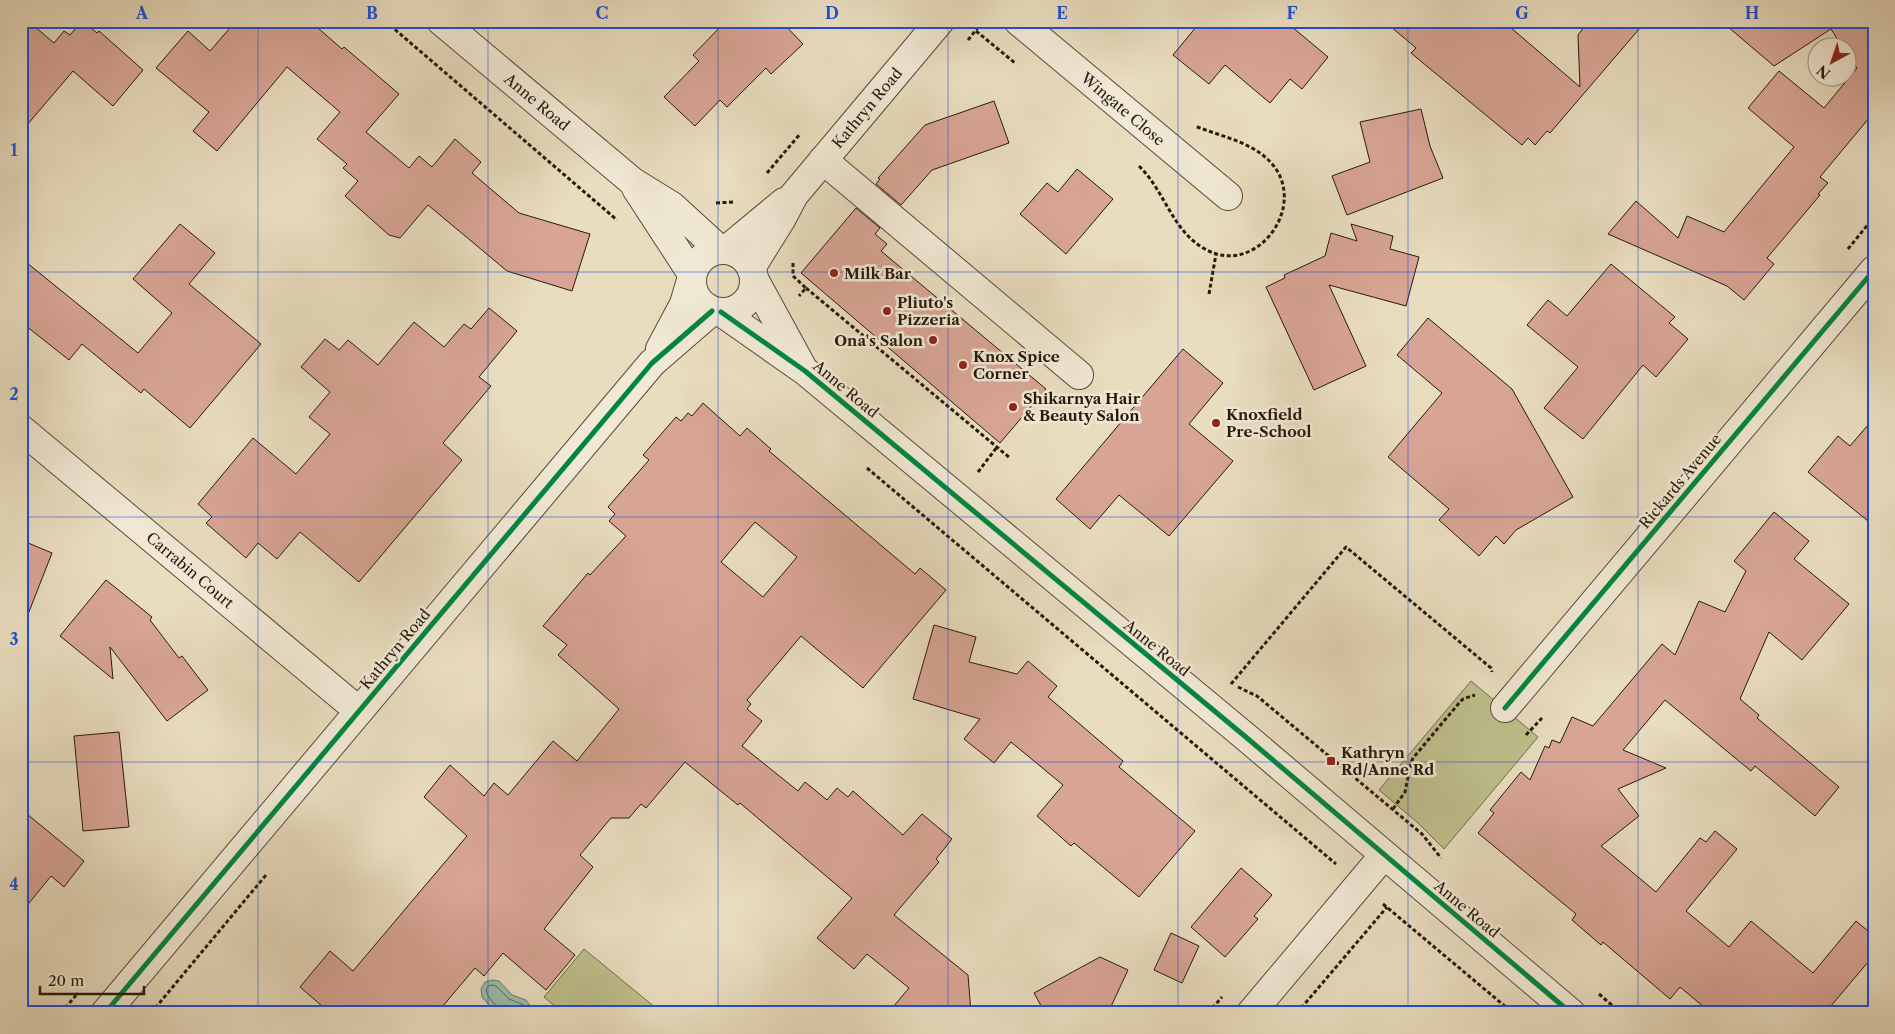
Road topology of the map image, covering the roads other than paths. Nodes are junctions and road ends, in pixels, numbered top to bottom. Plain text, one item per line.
1 (441, 21) edge
2 (940, 21) edge
3 (1018, 21) edge
4 (823, 160) junction
5 (633, 182) junction
6 (794, 195) junction
7 (1228, 196) dead end
8 (722, 250) junction
9 (1874, 270) edge
10 (753, 273) junction
11 (692, 277) junction
12 (717, 312) junction
13 (652, 363) junction
14 (805, 371) junction
15 (1079, 375) dead end
16 (21, 429) edge
17 (1505, 708) dead end
18 (359, 711) junction
19 (1384, 855) junction
20 (105, 1013) edge
21 (1252, 1013) edge
22 (1571, 1013) edge

1 - 5 street, Anne Road
2 - 4 street, Kathryn Road
3 - 7 street, Wingate Close
4 - 6 street, Kathryn Road
4 - 15 street
5 - 8 street, Anne Road
5 - 11 street, Anne Road
6 - 8 street, Kathryn Road
6 - 10 street, Kathryn Road
8 - 10 street
8 - 11 street
9 - 17 street, Rickards Avenue
10 - 12 street
10 - 14 street, Anne Road
11 - 12 street
11 - 13 street, Kathryn Road
12 - 13 street, Kathryn Road
12 - 14 street, Anne Road
13 - 18 street, Kathryn Road
14 - 19 street, Anne Road
16 - 18 street, Carrabin Court
18 - 20 street, Kathryn Road
19 - 21 street
19 - 22 street, Anne Road

